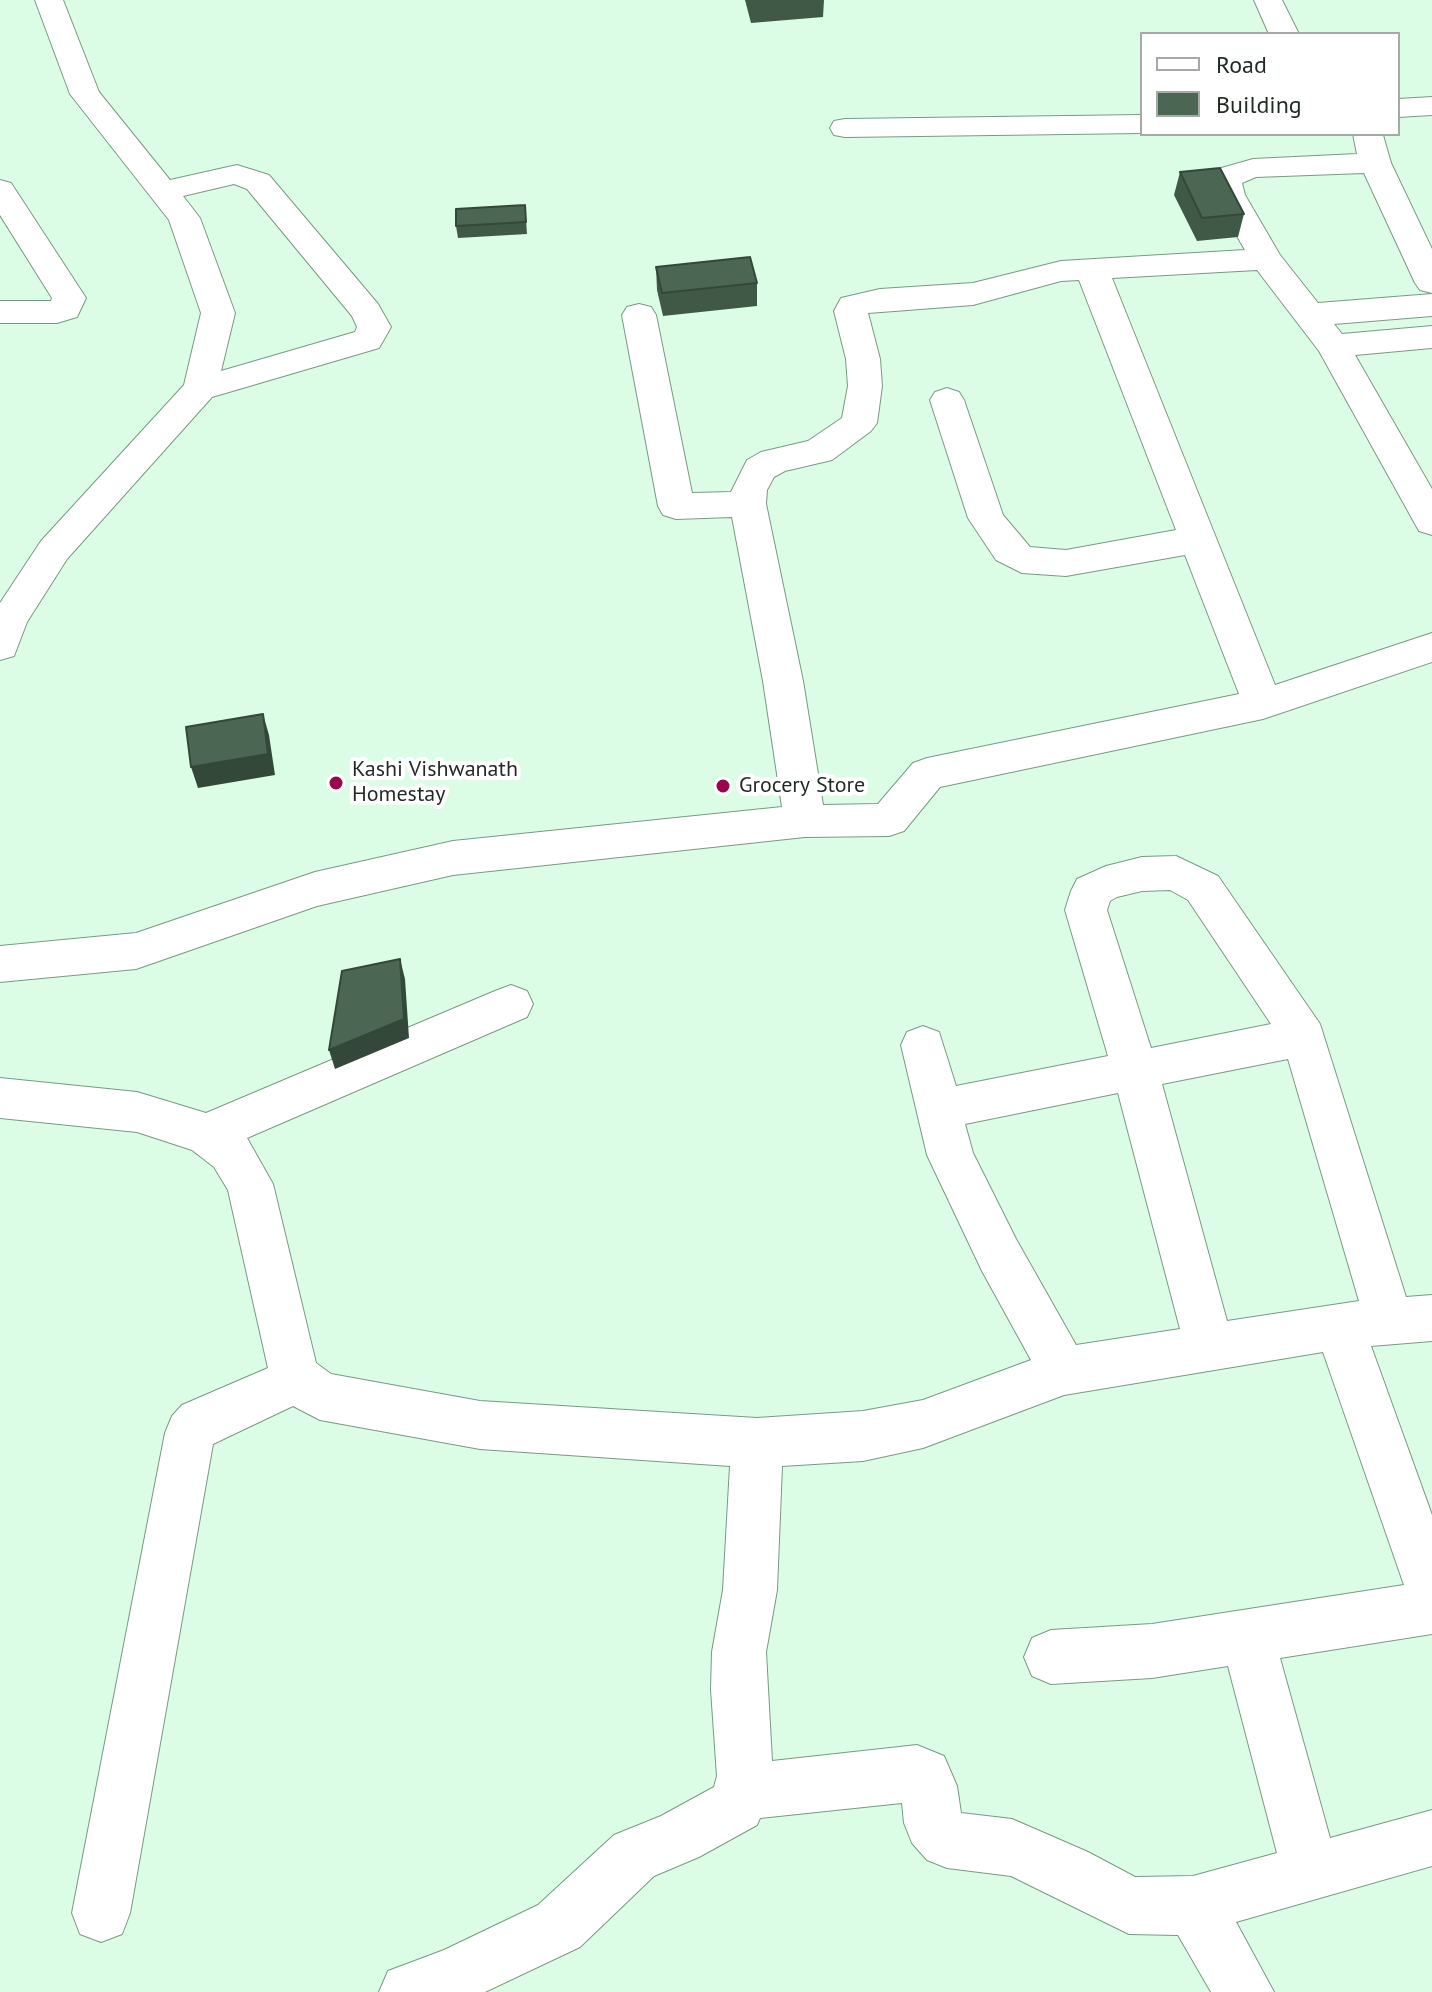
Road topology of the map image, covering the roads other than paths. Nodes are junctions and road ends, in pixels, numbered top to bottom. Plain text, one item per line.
1 (49, 0) edge
2 (1268, 0) edge
3 (1283, 32) edge
4 (1417, 107) edge
5 (1140, 124) edge
6 (845, 128) dead end
7 (1432, 137) edge
8 (1371, 148) edge
9 (0, 190) edge
10 (164, 192) junction
11 (1418, 224) edge
12 (1266, 259) junction
13 (1091, 268) junction
14 (1432, 283) edge
15 (1432, 305) edge
16 (0, 312) edge
17 (639, 315) dead end
18 (1308, 315) junction
19 (1432, 337) edge
20 (1333, 346) junction
21 (200, 389) junction
22 (947, 400) dead end
23 (748, 504) junction
24 (1432, 520) edge
25 (1199, 539) junction
26 (17, 575) edge
27 (0, 646) edge
28 (1432, 647) edge
29 (1263, 704) junction
30 (805, 821) junction
31 (0, 964) edge
32 (511, 1004) dead end
33 (1304, 1037) junction
34 (923, 1045) dead end
35 (1135, 1070) junction
36 (0, 1098) edge
37 (939, 1109) junction
38 (207, 1134) junction
39 (1410, 1320) edge
40 (1339, 1326) junction
41 (1210, 1347) junction
42 (1064, 1371) junction
43 (298, 1380) junction
44 (757, 1443) junction
45 (1432, 1588) edge
46 (1432, 1607) edge
47 (1248, 1638) junction
48 (1051, 1657) dead end
49 (743, 1792) junction
50 (1432, 1838) edge
51 (1311, 1873) junction
52 (1193, 1905) junction
53 (101, 1913) dead end
54 (439, 1987) edge
55 (1244, 1992) edge

1 - 10 street
2 - 3 street
4 - 7 street
5 - 6 street
8 - 11 street
8 - 12 street
9 - 16 street
10 - 21 street
10 - 21 street
11 - 14 street
12 - 13 street
12 - 18 street
13 - 23 street
13 - 25 street
15 - 18 street
17 - 23 street
18 - 20 street
19 - 20 street
20 - 24 street
21 - 26 street
22 - 25 street
23 - 30 street
25 - 29 street
26 - 27 street
28 - 29 street
29 - 30 street
30 - 31 street
32 - 38 street
33 - 35 street
33 - 35 street
33 - 39 street
34 - 37 street
35 - 37 street
35 - 41 street
36 - 38 street
37 - 42 street
38 - 43 street
39 - 40 street
40 - 41 street
40 - 45 street
41 - 42 street
42 - 44 street
43 - 44 street
43 - 53 street
44 - 49 street
46 - 47 street
47 - 48 street
47 - 51 street
49 - 52 street
49 - 54 street
50 - 51 street
51 - 52 street
52 - 55 street

